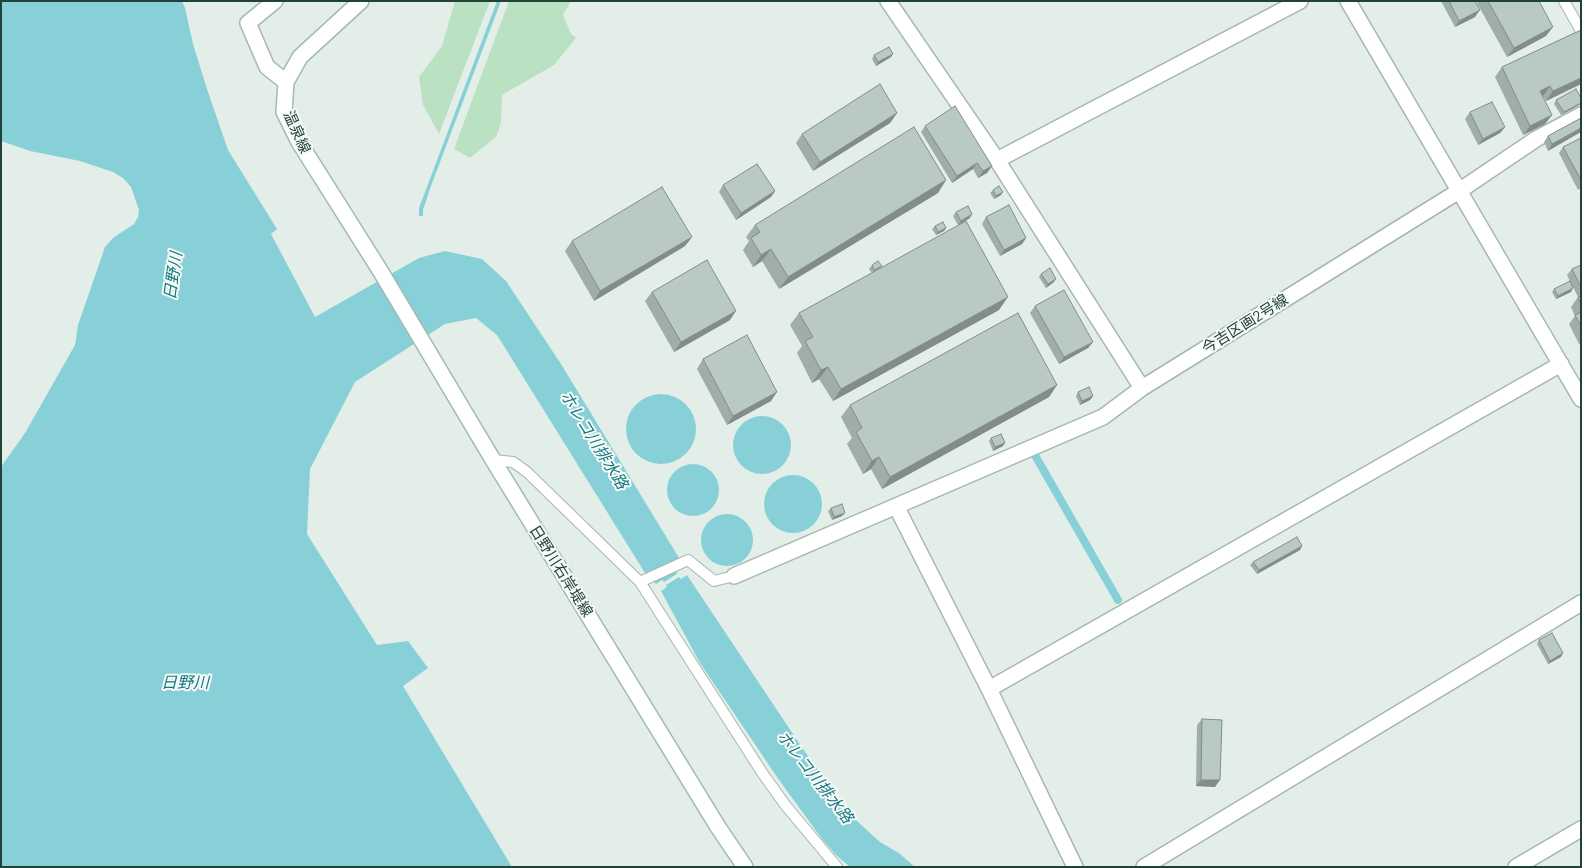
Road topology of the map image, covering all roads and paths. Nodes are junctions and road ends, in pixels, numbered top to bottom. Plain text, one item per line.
1 (275, 1) edge
2 (361, 1) edge
3 (888, 1) edge
4 (1300, 1) edge
5 (1348, 1) edge
6 (1564, 1) edge
7 (1581, 31) edge
8 (286, 82) junction
9 (1581, 115) edge
10 (997, 160) junction
11 (1459, 191) junction
12 (381, 272) joint
13 (1561, 364) junction
14 (1142, 388) junction
15 (1581, 399) edge
16 (493, 460) junction
17 (896, 506) junction
18 (734, 576) joint
19 (640, 582) junction
20 (1581, 603) edge
21 (989, 689) junction
22 (1581, 829) edge
23 (745, 867) edge
24 (838, 867) edge
25 (1075, 867) edge
26 (1144, 867) edge
27 (1516, 867) edge

1 - 8 street
2 - 8 street, 温泉線
3 - 10 street
4 - 10 street
5 - 11 street
6 - 7 lane
8 - 12 street, 温泉線
9 - 11 street, 今吉区画2号線
10 - 14 street
11 - 13 street
11 - 14 street, 今吉区画2号線
12 - 16 street, 日野川右岸堤線
13 - 15 street
13 - 21 street
14 - 17 street, 今吉区画2号線
16 - 19 lane
16 - 23 street, 日野川右岸堤線
17 - 18 street, 今吉区画2号線
17 - 21 street
18 - 19 lane
19 - 24 lane
20 - 26 street
21 - 25 street
22 - 27 street

